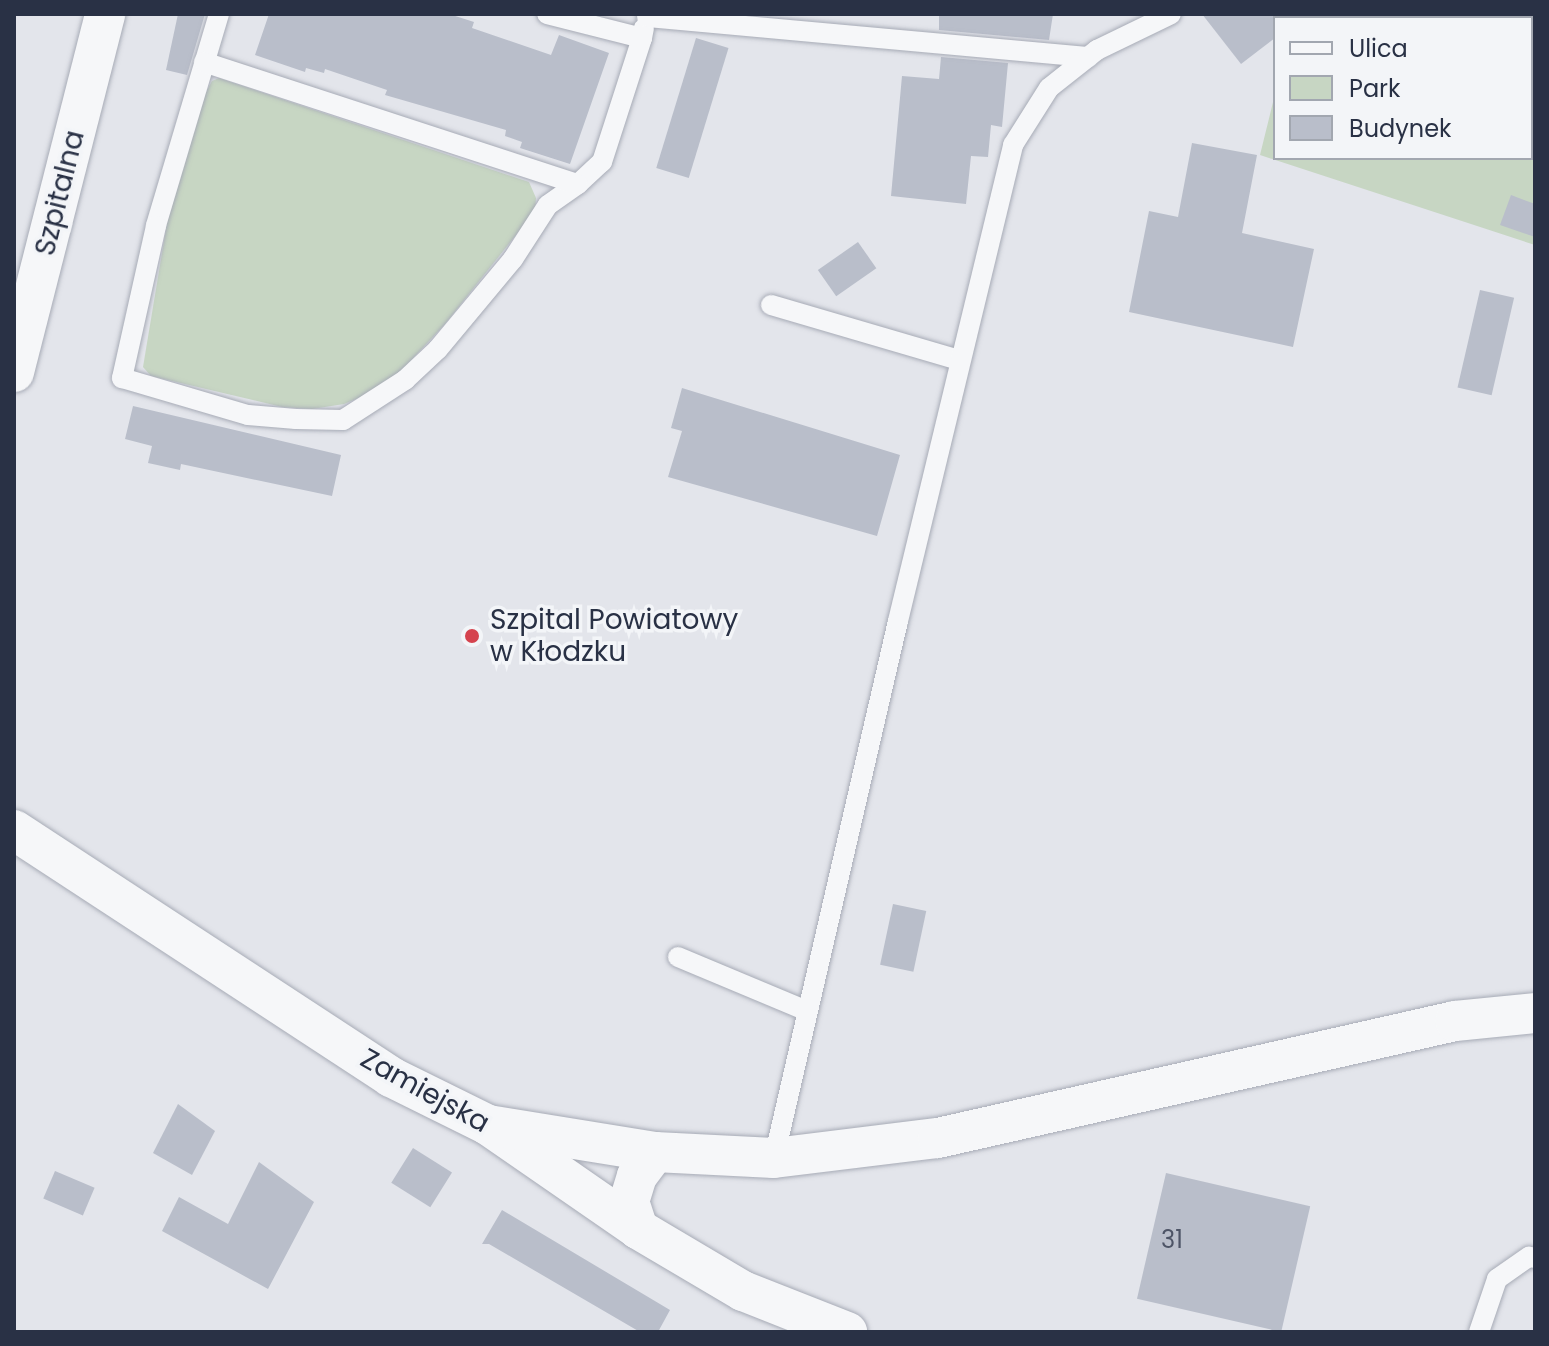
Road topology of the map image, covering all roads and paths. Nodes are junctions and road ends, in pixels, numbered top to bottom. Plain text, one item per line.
1 (105, 14) edge
2 (219, 14) edge
3 (547, 14) edge
4 (1171, 14) edge
5 (647, 15) edge
6 (642, 38) junction
7 (1088, 57) junction
8 (204, 62) junction
9 (578, 184) junction
10 (771, 305) dead end
11 (959, 360) junction
12 (14, 372) edge
13 (14, 830) edge
14 (678, 957) dead end
15 (807, 1011) junction
16 (1535, 1013) edge
17 (488, 1125) junction
18 (655, 1152) junction
19 (774, 1158) junction
20 (638, 1229) junction
21 (1535, 1258) edge
22 (847, 1332) edge
23 (1479, 1332) edge

1 - 12 street, Szpitalna
2 - 8 lane
3 - 6 lane
4 - 7 lane
5 - 6 lane
5 - 7 lane
6 - 9 lane
7 - 11 lane
8 - 9 lane
8 - 9 lane
10 - 11 lane
11 - 15 lane
13 - 17 street, Zamiejska
14 - 15 lane
15 - 19 lane
16 - 19 street
17 - 18 street
17 - 20 street, Zamiejska
18 - 19 street
18 - 20 street
20 - 22 street, Zamiejska
21 - 23 lane

